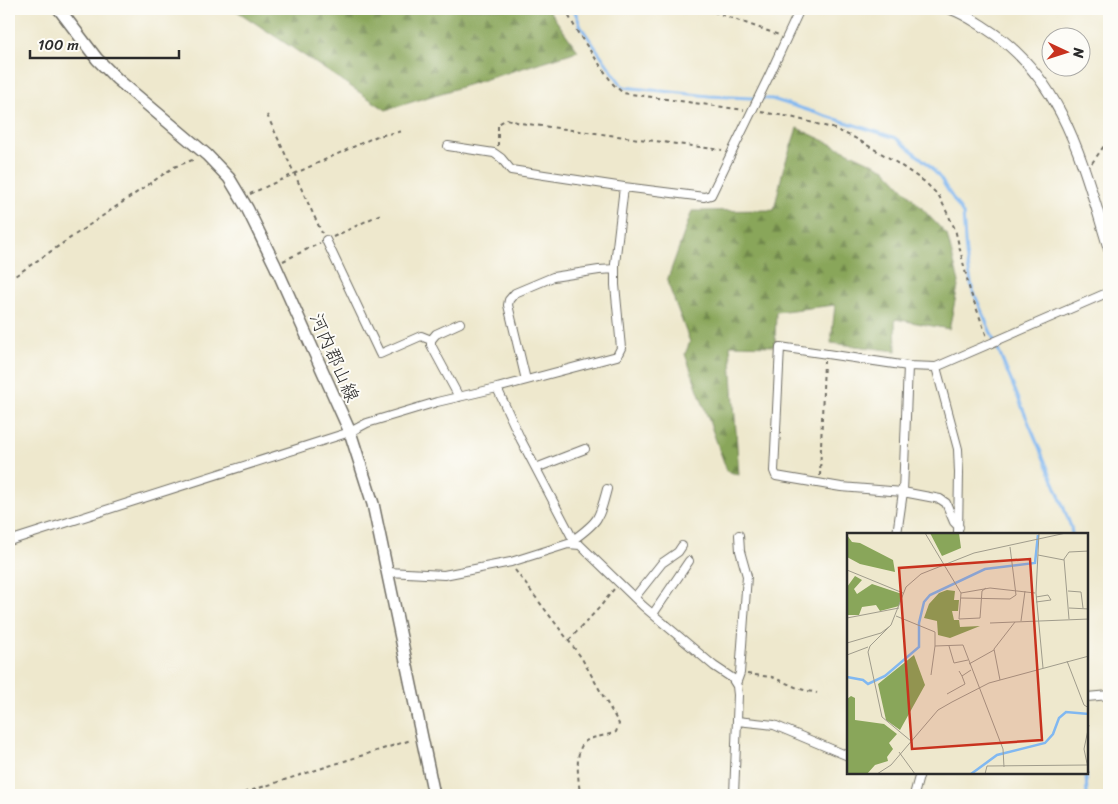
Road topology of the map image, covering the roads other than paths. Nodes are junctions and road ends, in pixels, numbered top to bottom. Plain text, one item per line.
1 (59, 9) edge
2 (800, 9) edge
3 (957, 10) edge
4 (448, 146) dead end
5 (624, 187) junction
6 (326, 240) road end
7 (1109, 249) edge
8 (615, 269) junction
9 (1109, 292) edge
10 (460, 323) dead end
11 (431, 340) junction
12 (908, 366) junction
13 (936, 367) junction
14 (526, 380) junction
15 (497, 388) junction
16 (460, 397) junction
17 (350, 432) junction
18 (585, 449) dead end
19 (536, 468) junction
20 (607, 489) dead end
21 (903, 492) junction
22 (959, 530) edge
23 (897, 533) edge
24 (739, 535) dead end
25 (9, 541) edge
26 (574, 542) junction
27 (682, 546) dead end
28 (689, 561) dead end
29 (388, 572) junction
30 (635, 598) junction
31 (653, 614) junction
32 (736, 684) junction
33 (1109, 695) edge
34 (1088, 697) edge
35 (737, 721) junction
36 (847, 756) edge
37 (920, 774) edge
38 (434, 795) edge
39 (734, 795) edge
40 (914, 795) edge

1 - 17 main road, 河内郡山線
2 - 5 street
3 - 7 street
4 - 5 street
5 - 8 street
6 - 11 street
8 - 14 street
8 - 14 street
9 - 13 street
10 - 11 street
11 - 16 street
12 - 13 street
12 - 21 street
12 - 21 street
13 - 22 street
14 - 15 street
15 - 16 street
15 - 19 street
16 - 17 street
17 - 25 street
17 - 29 main road, 河内郡山線
18 - 19 street
19 - 26 street
20 - 26 street
21 - 22 street
21 - 23 street
24 - 32 street
26 - 29 street
26 - 30 street
27 - 30 street
28 - 31 street
29 - 38 main road, 河内郡山線
30 - 31 street
31 - 32 street
32 - 35 street
33 - 34 street
35 - 36 street
35 - 39 street
37 - 40 street

